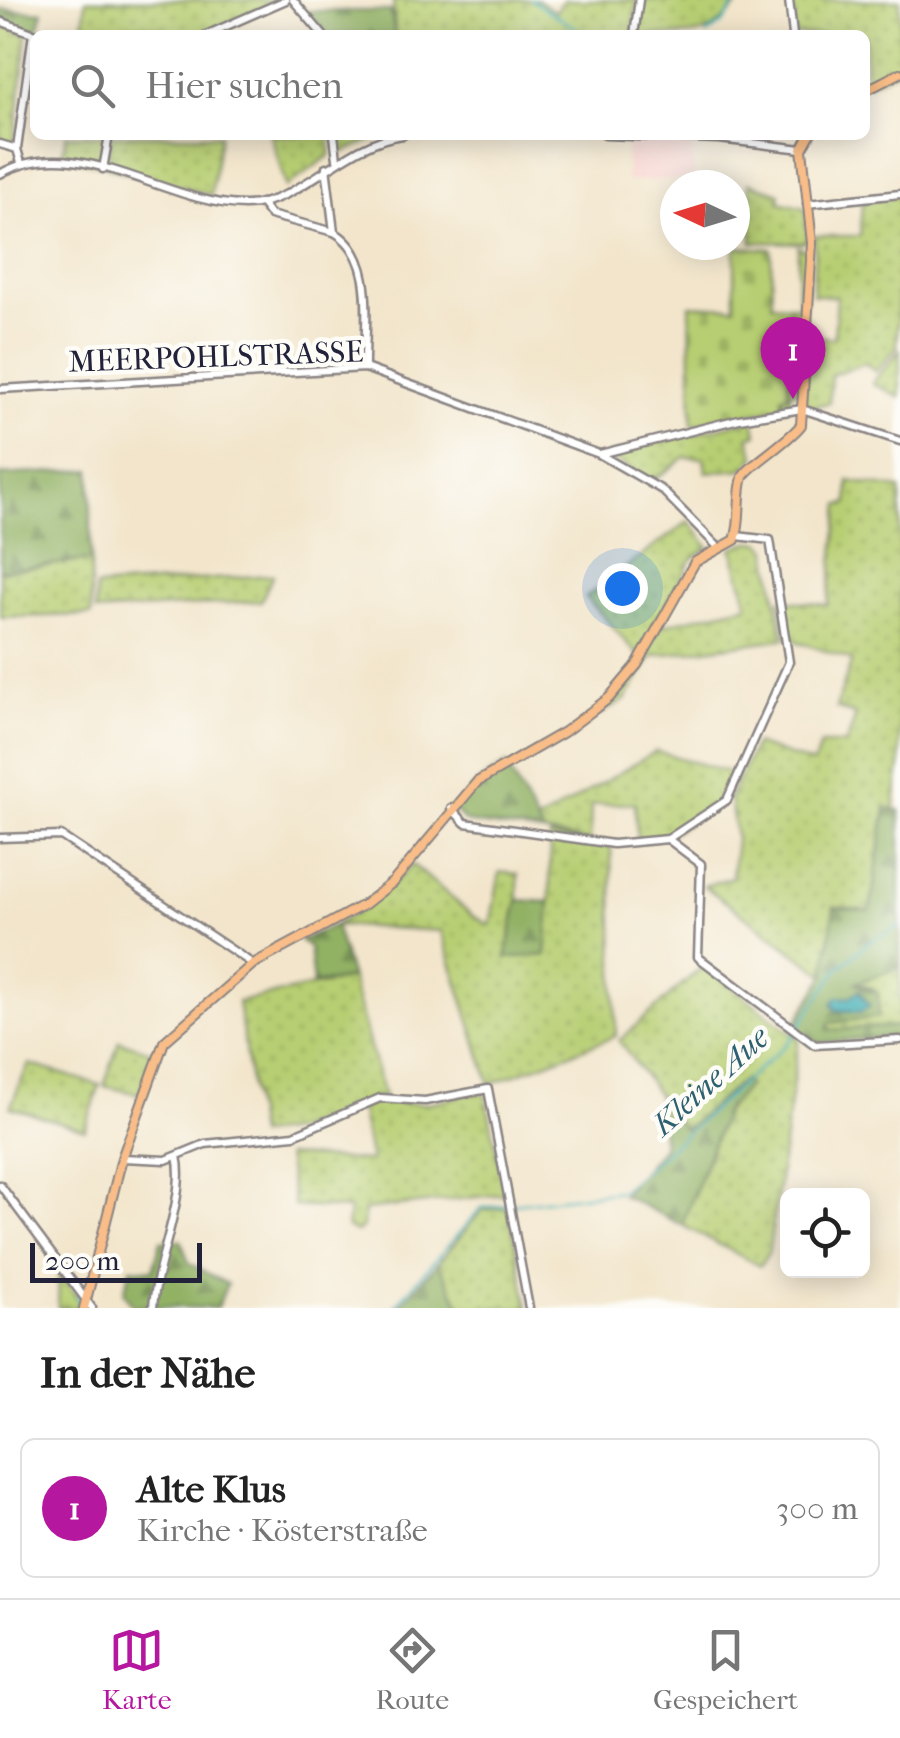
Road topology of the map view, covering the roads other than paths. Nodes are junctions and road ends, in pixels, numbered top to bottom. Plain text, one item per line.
1 (290, 0) edge
2 (639, 0) edge
3 (790, 0) edge
4 (0, 20) edge
5 (218, 30) edge
6 (318, 30) edge
7 (635, 30) edge
8 (793, 30) edge
9 (30, 32) edge
10 (30, 66) edge
11 (900, 73) edge
12 (870, 88) edge
13 (108, 140) edge
14 (335, 140) edge
15 (380, 140) edge
16 (727, 140) edge
17 (805, 140) edge
18 (0, 144) edge
19 (17, 149) junction
20 (802, 149) junction
21 (337, 160) junction
22 (21, 163) junction
23 (326, 167) junction
24 (103, 169) junction
25 (0, 174) edge
26 (900, 194) edge
27 (262, 203) junction
28 (808, 204) junction
29 (334, 232) junction
30 (365, 368) junction
31 (0, 390) edge
32 (802, 410) junction
33 (900, 441) edge
34 (599, 454) junction
35 (737, 536) junction
36 (719, 548) junction
37 (450, 808) junction
38 (0, 838) edge
39 (668, 839) junction
40 (253, 964) junction
41 (900, 1040) edge
42 (177, 1156) junction
43 (122, 1158) junction
44 (0, 1185) edge
45 (87, 1305) edge
46 (152, 1308) edge
47 (529, 1308) edge

1 - 5 street
1 - 6 street
2 - 7 street
3 - 8 street
4 - 9 street
10 - 19 street
11 - 12 main road
13 - 24 street
14 - 21 street
15 - 21 street
16 - 20 street
17 - 20 main road
18 - 19 street
19 - 22 street
20 - 28 main road
21 - 23 street
22 - 24 street
22 - 25 street
23 - 27 street
23 - 29 street
24 - 27 street
26 - 28 street
27 - 29 street
28 - 32 main road
29 - 30 street
30 - 31 street, MEERPOHLSTRASSE
30 - 34 street, MEERPOHLSTRASSE
32 - 33 street
32 - 34 street
32 - 35 main road
34 - 36 street, MEERPOHLSTRASSE
35 - 36 main road
35 - 39 street
36 - 37 main road
37 - 39 street
37 - 40 main road
38 - 40 street
39 - 41 street
40 - 43 main road
42 - 43 street
42 - 46 street
42 - 47 street
43 - 45 main road
44 - 45 street

